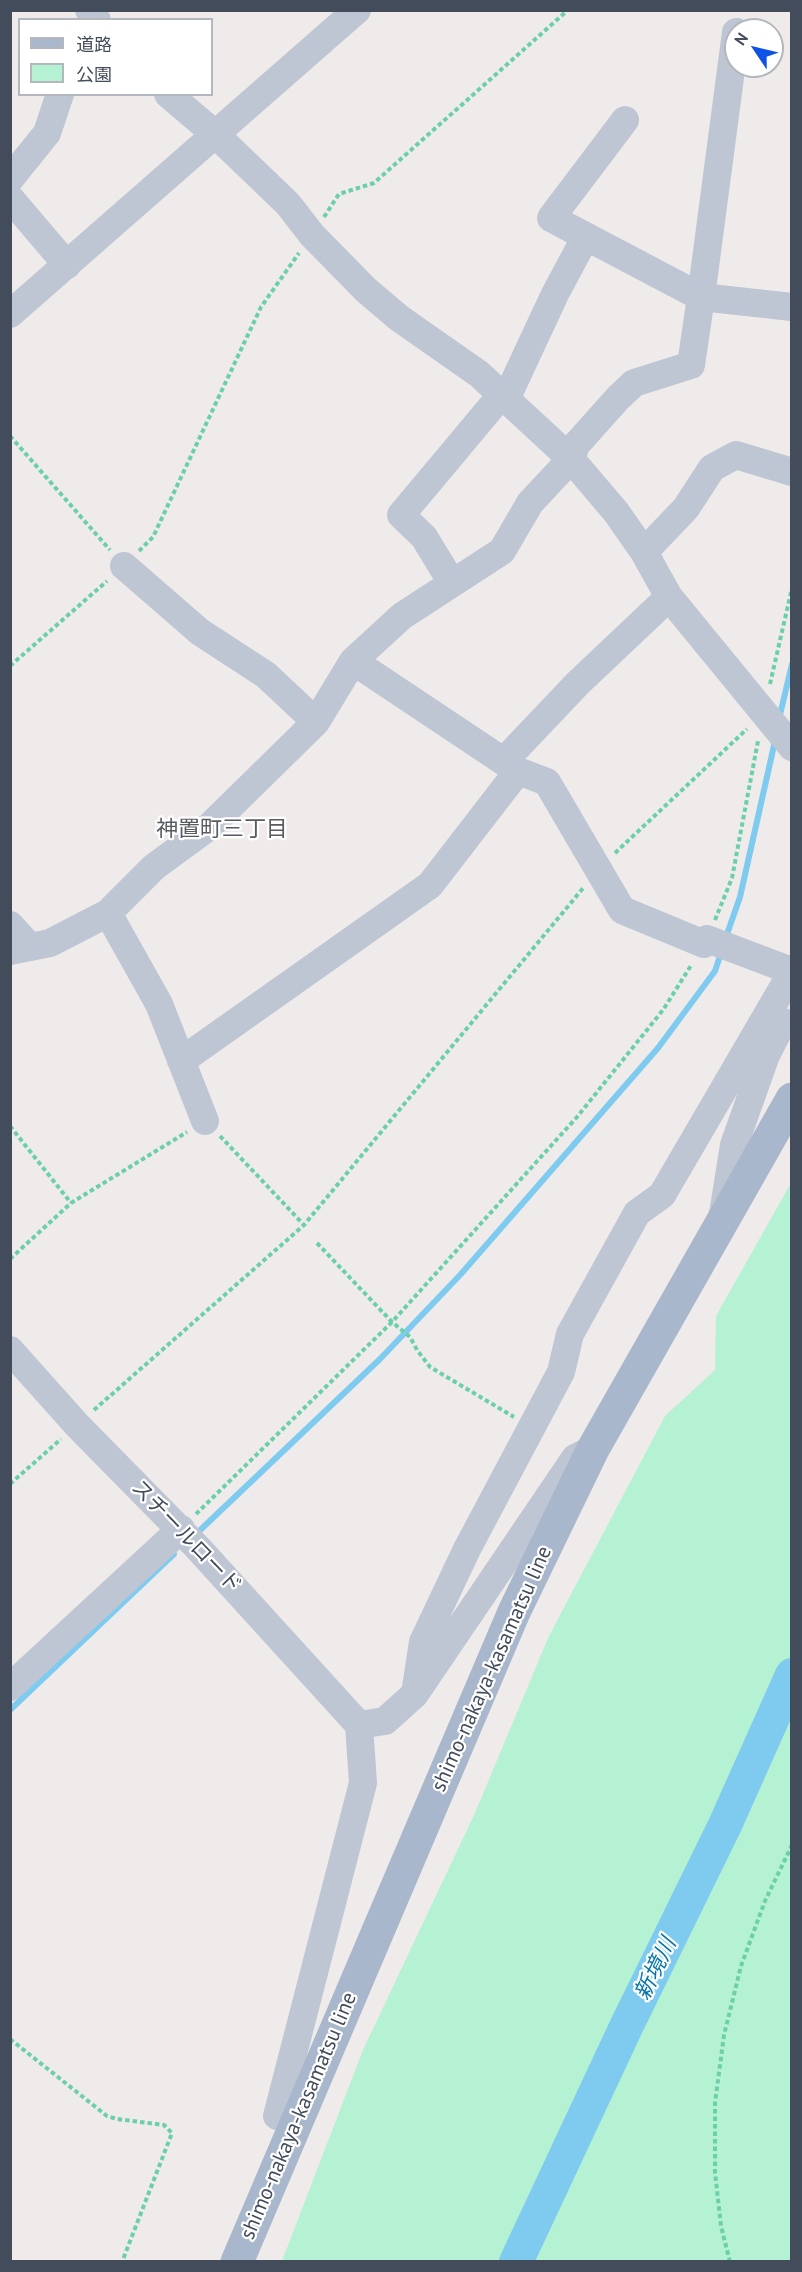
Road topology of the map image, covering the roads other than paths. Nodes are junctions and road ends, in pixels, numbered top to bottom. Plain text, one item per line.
1 (357, 10) edge
2 (730, 78) edge
3 (59, 96) edge
4 (170, 96) edge
5 (625, 120) dead end
6 (215, 134) junction
7 (10, 179) edge
8 (10, 198) edge
9 (586, 236) junction
10 (67, 265) junction
11 (701, 297) junction
12 (792, 307) edge
13 (10, 314) edge
14 (505, 395) junction
15 (571, 459) junction
16 (792, 472) edge
17 (644, 552) junction
18 (124, 566) road end
19 (452, 583) junction
20 (669, 597) junction
21 (353, 661) junction
22 (316, 722) junction
23 (777, 730) edge
24 (511, 766) junction
25 (108, 913) junction
26 (10, 925) edge
27 (20, 949) edge
28 (792, 971) edge
29 (792, 1005) edge
30 (182, 1061) junction
31 (792, 1099) edge
32 (205, 1120) road end
33 (722, 1219) junction
34 (10, 1350) edge
35 (593, 1449) junction
36 (189, 1538) junction
37 (10, 1687) edge
38 (415, 1694) junction
39 (359, 1725) junction
40 (284, 2127) junction
41 (237, 2262) edge

1 - 6 street
2 - 11 street
3 - 7 street
4 - 6 street
5 - 9 street
6 - 10 street
6 - 14 street
8 - 10 street
9 - 11 street
9 - 14 street
10 - 13 street
11 - 12 street
11 - 15 street
14 - 15 street
14 - 19 street
15 - 17 street
15 - 19 street
16 - 17 street
17 - 20 street
18 - 22 street
19 - 21 street
20 - 23 street
20 - 24 street
21 - 22 street
21 - 24 street
22 - 25 street
24 - 28 street
24 - 30 street
25 - 27 street
25 - 30 street
26 - 27 street
28 - 38 street
29 - 33 street
30 - 32 street
31 - 33 main road, shimo-nakaya-kasamatsu line
33 - 35 main road, shimo-nakaya-kasamatsu line
34 - 36 street, スチールロード
35 - 38 street
35 - 40 main road, shimo-nakaya-kasamatsu line
36 - 37 street
36 - 39 street, スチールロード
38 - 39 street
39 - 40 street
40 - 41 main road, shimo-nakaya-kasamatsu line

